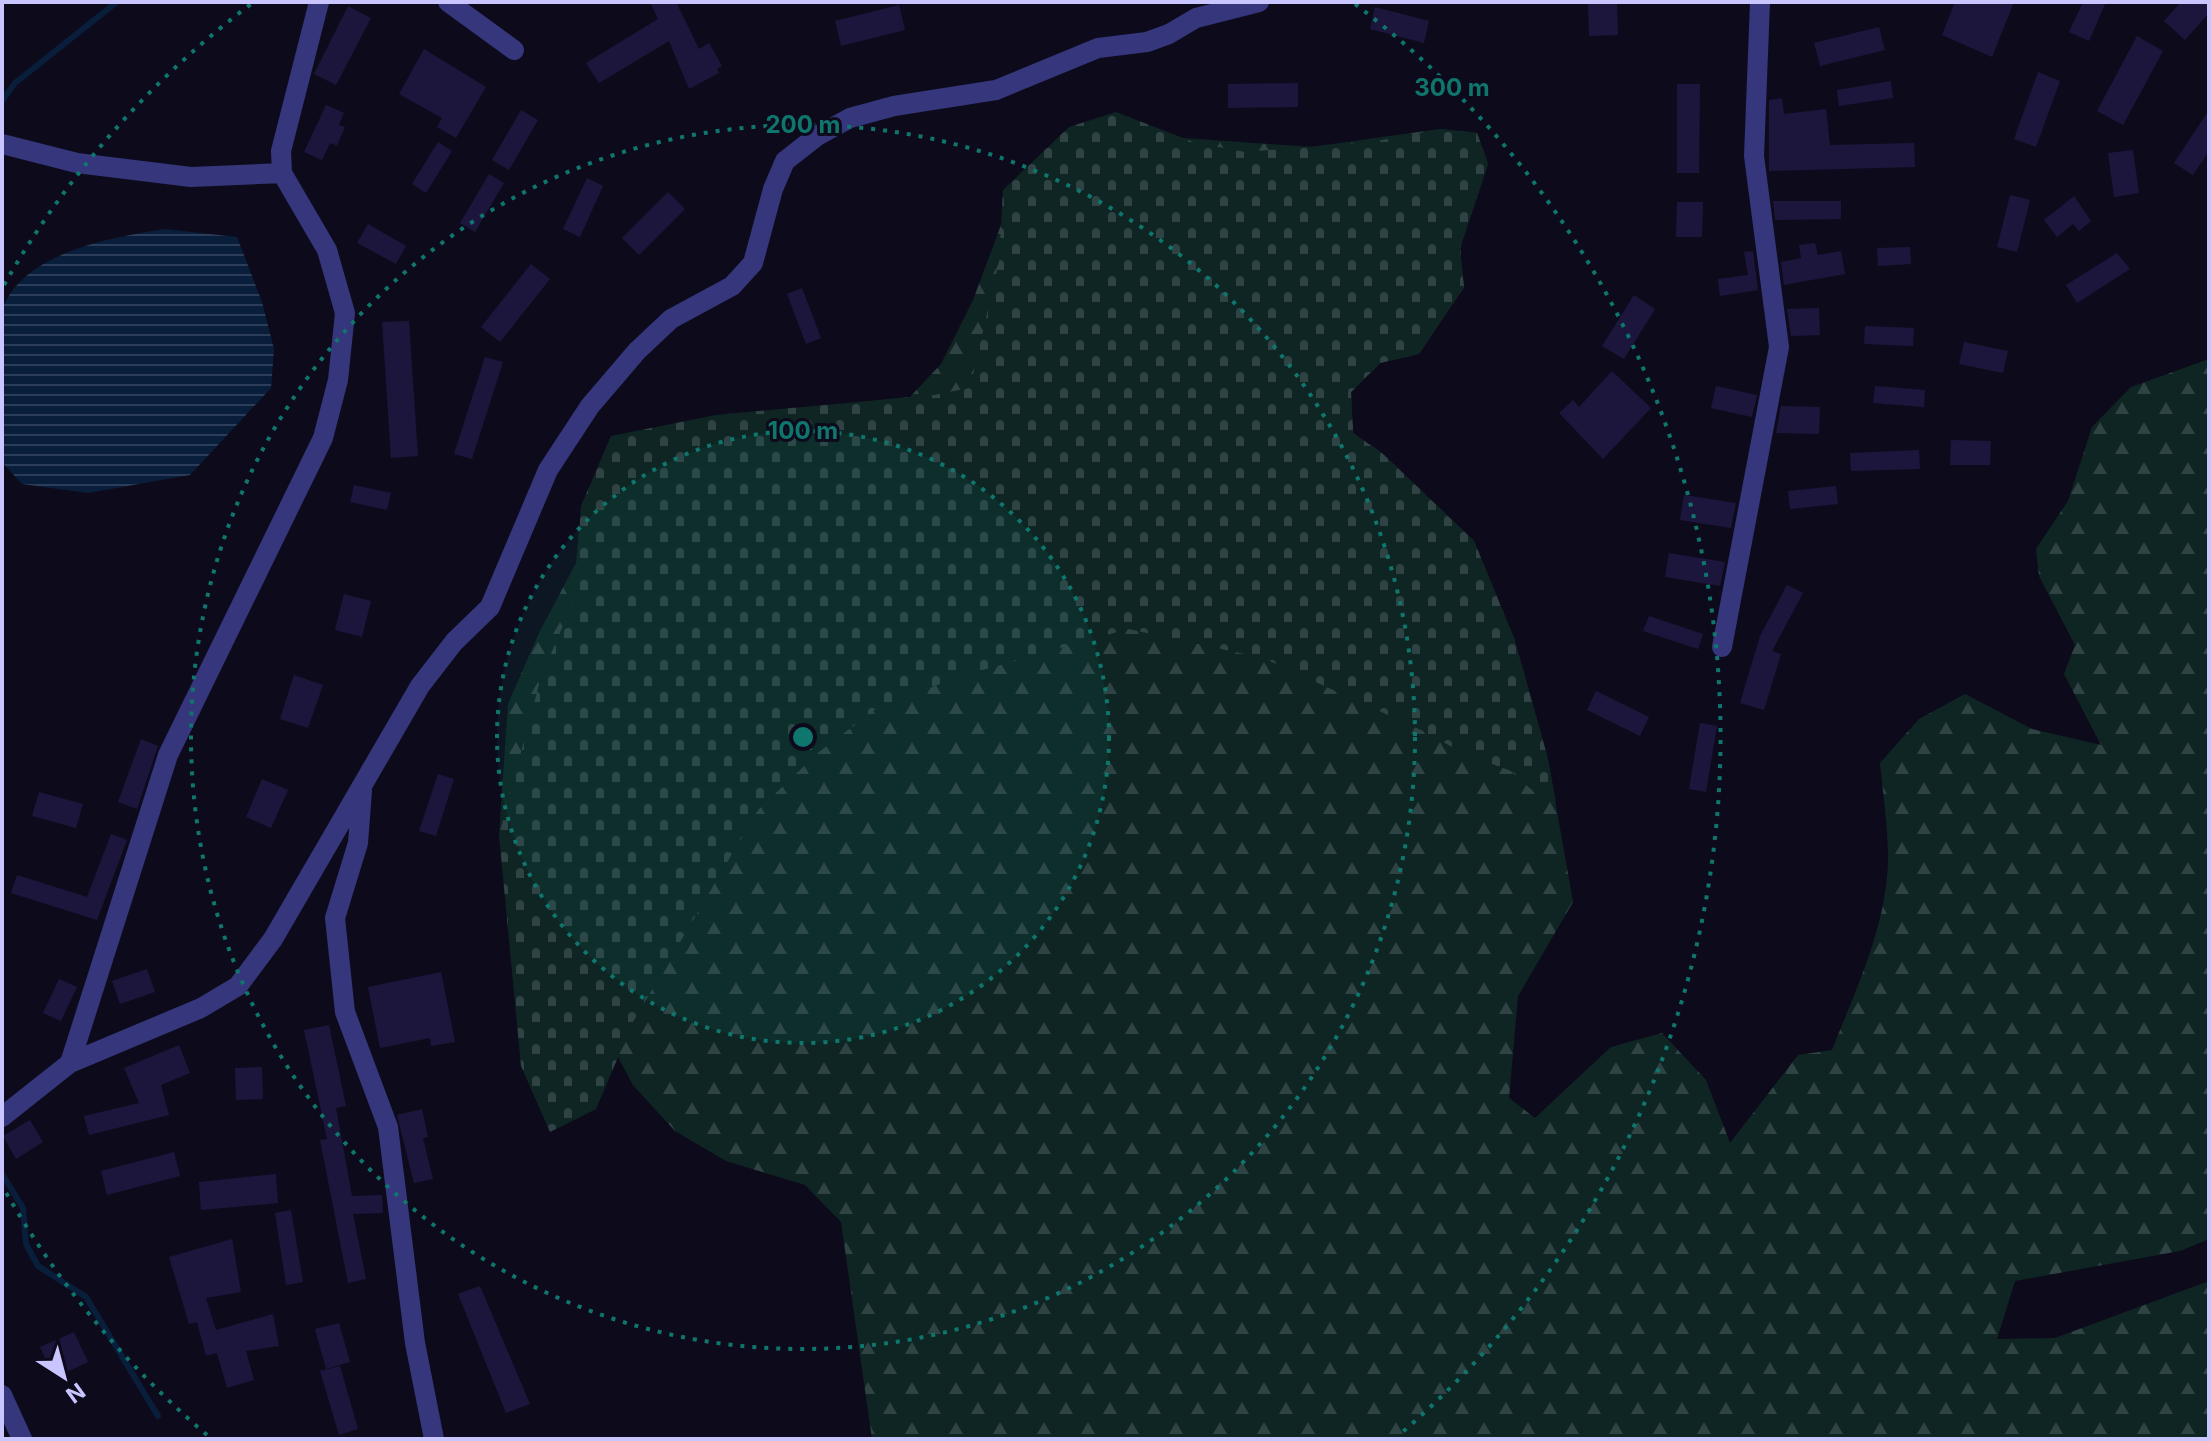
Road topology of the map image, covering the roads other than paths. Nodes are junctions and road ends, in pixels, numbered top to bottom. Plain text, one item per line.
1 (319, 2) edge
2 (448, 2) edge
3 (1259, 2) edge
4 (1760, 2) edge
5 (514, 50) dead end
6 (2, 144) edge
7 (282, 173) junction
8 (1722, 647) dead end
9 (362, 789) junction
10 (70, 1063) junction
11 (2, 1117) edge
12 (2, 1395) edge
13 (22, 1439) edge
14 (434, 1439) edge

1 - 7 street
2 - 5 street
3 - 9 street
4 - 8 street
6 - 7 street
7 - 10 street
9 - 10 street
9 - 14 street
10 - 11 street
12 - 13 street

